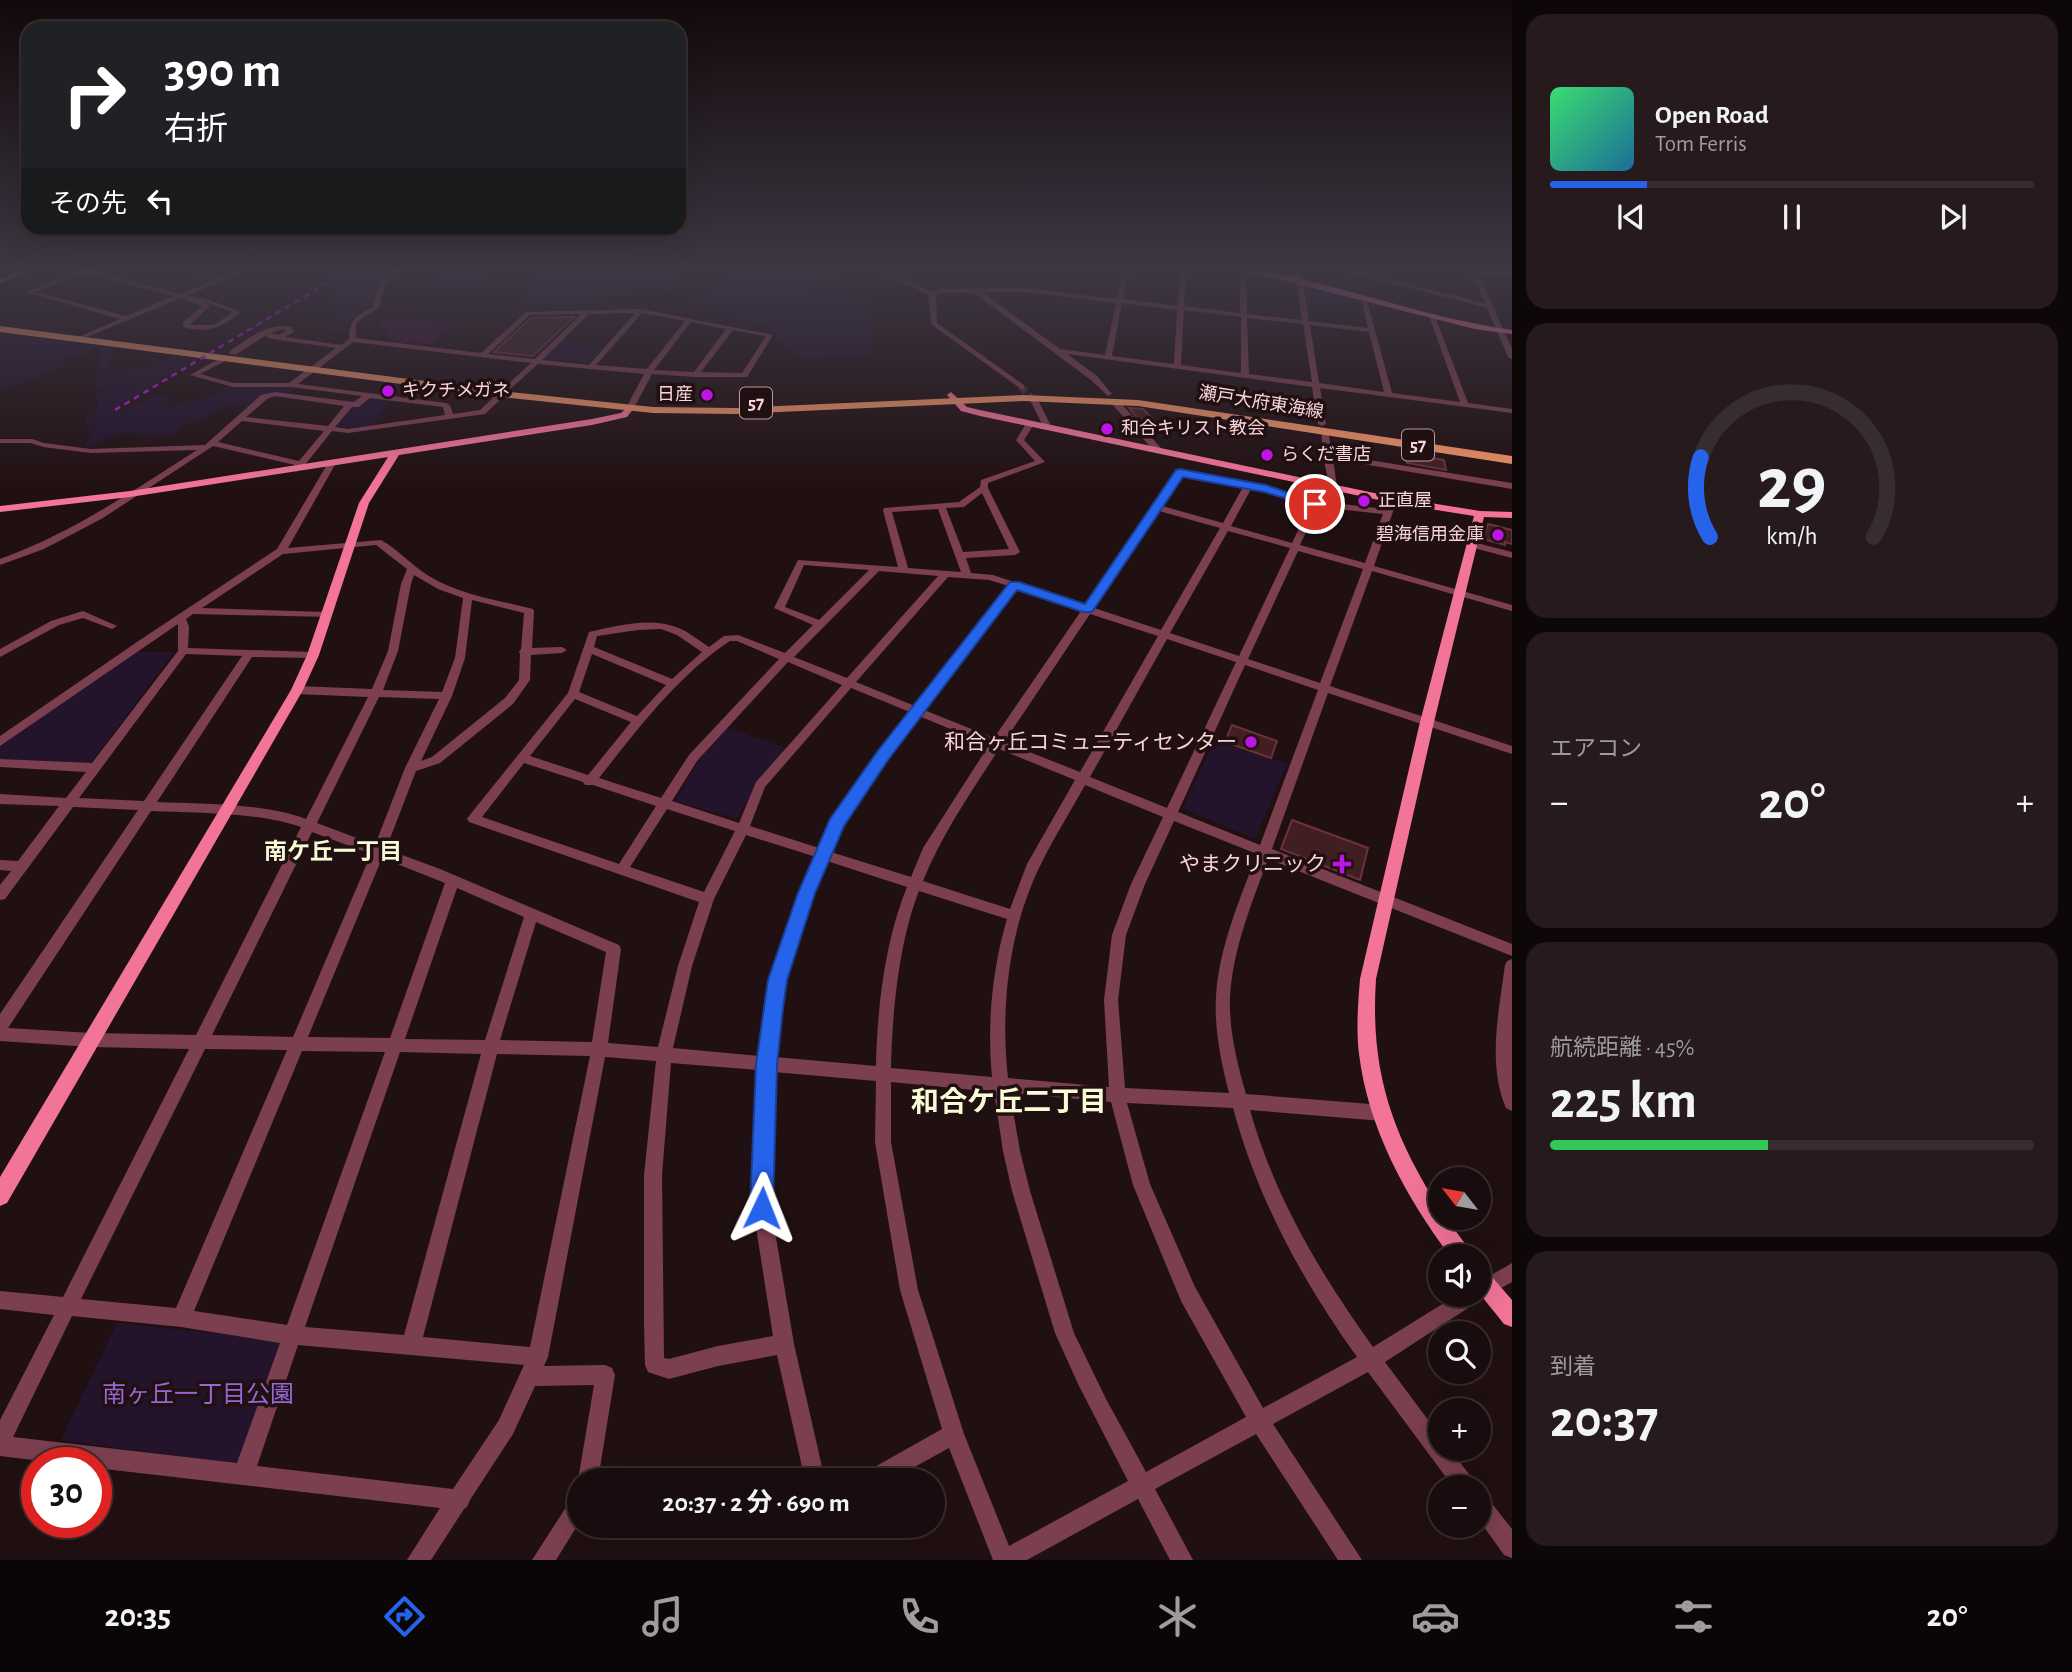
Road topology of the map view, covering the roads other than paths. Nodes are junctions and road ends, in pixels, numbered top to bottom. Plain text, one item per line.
1 (127, 343) edge
2 (253, 343) edge
3 (319, 343) edge
4 (348, 343) edge
5 (376, 343) edge
6 (496, 343) edge
7 (555, 343) edge
8 (612, 343) edge
9 (671, 343) edge
10 (720, 343) edge
11 (765, 343) edge
12 (960, 343) edge
13 (1046, 343) edge
14 (1111, 343) edge
15 (1178, 343) edge
16 (1244, 343) edge
17 (1310, 343) edge
18 (1375, 343) edge
19 (1443, 343) edge
20 (342, 347) junction
21 (1057, 351) junction
22 (483, 355) junction
23 (228, 356) junction
24 (1108, 358) junction
25 (537, 360) junction
26 (591, 366) junction
27 (315, 367) junction
28 (1177, 367) junction
29 (649, 372) junction
30 (695, 375) junction
31 (1244, 376) junction
32 (291, 385) junction
33 (1317, 385) junction
34 (1021, 387) tunnel mouth
35 (506, 391) junction
36 (369, 394) junction
37 (1389, 395) junction
38 (953, 398) junction
39 (1111, 398) junction
40 (1035, 402) tunnel mouth
41 (350, 404) junction
42 (1465, 404) junction
43 (632, 405) junction
44 (1512, 411) edge
45 (450, 417) junction
46 (238, 418) junction
47 (1030, 424) junction
48 (1323, 427) junction
49 (1048, 428) junction
50 (328, 430) junction
51 (0, 440) edge
52 (210, 445) junction
53 (1158, 450) junction
54 (396, 452) junction
55 (1512, 454) edge
56 (1328, 456) junction
57 (1512, 460) edge
58 (332, 463) junction
59 (298, 466) junction
60 (1249, 485) junction
61 (1512, 486) edge
62 (1333, 487) junction
63 (984, 488) junction
64 (130, 494) junction
65 (1393, 500) junction
66 (1315, 504) junction
67 (942, 506) junction
68 (1158, 508) junction
69 (0, 509) edge
70 (1388, 512) junction
71 (1480, 514) junction
72 (1512, 515) edge
73 (1226, 527) junction
74 (348, 543) junction
75 (1473, 544) junction
76 (1295, 547) junction
77 (281, 551) junction
78 (961, 555) junction
79 (1512, 555) edge
80 (0, 562) edge
81 (1367, 567) junction
82 (412, 569) junction
83 (876, 569) junction
84 (904, 570) junction
85 (946, 573) junction
86 (967, 574) junction
87 (1015, 584) junction
88 (1458, 593) junction
89 (468, 596) junction
90 (1512, 608) edge
91 (1087, 609) junction
92 (185, 615) junction
93 (326, 615) junction
94 (820, 624) junction
95 (112, 626) dead end
96 (1164, 634) junction
97 (588, 648) junction
98 (183, 650) junction
99 (562, 650) dead end
100 (709, 651) junction
101 (524, 652) junction
102 (250, 653) junction
103 (0, 654) edge
104 (313, 655) junction
105 (785, 659) junction
106 (1243, 660) junction
107 (673, 684) junction
108 (848, 684) junction
109 (1324, 688) junction
110 (298, 690) junction
111 (376, 692) junction
112 (573, 694) junction
113 (446, 696) junction
114 (918, 713) junction
115 (637, 720) junction
116 (1427, 722) junction
117 (0, 742) edge
118 (997, 743) junction
119 (1512, 750) edge
120 (522, 758) junction
121 (0, 762) edge
122 (96, 768) junction
123 (411, 768) junction
124 (1081, 778) junction
125 (589, 782) junction
126 (0, 799) edge
127 (71, 802) junction
128 (662, 805) junction
129 (145, 806) junction
130 (229, 810) junction
131 (1172, 815) junction
132 (309, 825) junction
133 (743, 830) junction
134 (1264, 850) junction
135 (378, 853) junction
136 (823, 855) junction
137 (0, 865) edge
138 (22, 866) junction
139 (621, 871) junction
140 (453, 881) junction
141 (915, 885) junction
142 (0, 895) edge
143 (707, 899) junction
144 (1387, 899) junction
145 (532, 915) junction
146 (1014, 916) junction
147 (1512, 950) edge
148 (1512, 965) edge
149 (0, 1027) edge
150 (0, 1034) edge
151 (91, 1040) junction
152 (202, 1042) junction
153 (297, 1044) junction
154 (396, 1046) junction
155 (491, 1046) junction
156 (599, 1049) junction
157 (664, 1056) junction
158 (766, 1065) junction
159 (884, 1074) junction
160 (1002, 1084) junction
161 (1116, 1095) junction
162 (1238, 1101) junction
163 (1512, 1103) edge
164 (1382, 1113) junction
165 (0, 1196) edge
166 (1454, 1244) edge
167 (1512, 1272) edge
168 (1491, 1282) edge
169 (1491, 1298) edge
170 (0, 1300) edge
171 (66, 1307) junction
172 (1451, 1307) edge
173 (1512, 1316) edge
174 (181, 1318) junction
175 (293, 1335) junction
176 (784, 1344) junction
177 (411, 1346) junction
178 (1371, 1360) junction
179 (534, 1367) junction
180 (1260, 1422) junction
181 (954, 1434) junction
182 (0, 1441) edge
183 (0, 1446) edge
184 (590, 1468) edge
185 (812, 1468) edge
186 (893, 1468) edge
187 (243, 1475) junction
188 (1457, 1475) edge
189 (1143, 1485) junction
190 (460, 1500) junction
191 (1491, 1519) edge
192 (567, 1523) edge
193 (1512, 1547) edge
194 (418, 1560) edge
195 (543, 1560) edge
196 (1004, 1560) edge
197 (1182, 1560) edge
198 (1351, 1560) edge

1 - 23 main road, 瀬戸大府東海線 / 57
2 - 23 street
3 - 20 street
4 - 20 street
5 - 22 street
6 - 22 street
7 - 25 street
8 - 26 street
9 - 29 street
10 - 30 street
11 - 30 street
12 - 34 street
13 - 21 street
14 - 24 street
15 - 28 street
16 - 31 street
17 - 33 street
18 - 37 street
19 - 42 street
20 - 27 street
21 - 24 street
21 - 39 street
22 - 25 street
23 - 27 main road, 瀬戸大府東海線 / 57
23 - 32 street
24 - 28 street
25 - 26 street
25 - 35 street
26 - 29 street
27 - 32 street
27 - 35 main road, 瀬戸大府東海線 / 57
28 - 31 street
29 - 30 street
29 - 43 street
31 - 33 street
32 - 36 street
33 - 37 street
33 - 48 street
35 - 43 main road, 瀬戸大府東海線 / 57
35 - 45 street
36 - 41 street
36 - 45 street
37 - 42 street
38 - 39 main road, 瀬戸大府東海線 / 57
38 - 43 main road, 瀬戸大府東海線 / 57
38 - 47 street
39 - 48 main road, 瀬戸大府東海線 / 57
39 - 53 street
40 - 49 street
41 - 46 street
41 - 50 street
42 - 44 street
43 - 54 street
45 - 50 street
46 - 50 street
46 - 52 street
47 - 49 street
47 - 63 street
48 - 55 main road, 瀬戸大府東海線 / 57
48 - 56 street
48 - 57 main road, 瀬戸大府東海線 / 57
49 - 53 street
50 - 59 street
51 - 52 street
52 - 59 street
52 - 64 street
53 - 62 street
54 - 58 street
54 - 74 street
56 - 61 street
56 - 62 street
58 - 59 street
58 - 77 street
59 - 64 street
60 - 66 street
60 - 68 street
60 - 73 street
62 - 65 street
63 - 67 street
63 - 78 street
64 - 69 street
64 - 80 street
65 - 70 street
65 - 71 street
66 - 70 street
66 - 76 street
67 - 78 street
67 - 84 street
68 - 73 street
68 - 91 street
70 - 81 street
71 - 72 street
71 - 75 street
73 - 76 street
73 - 96 street
74 - 77 street
74 - 82 street
74 - 93 street
75 - 79 street
75 - 88 street
76 - 81 street
76 - 106 street
77 - 92 street
78 - 86 street
81 - 88 street
81 - 109 street
82 - 89 street
82 - 111 street
83 - 84 street
83 - 94 street
83 - 94 street
84 - 85 street
85 - 86 street
85 - 108 street
86 - 87 street
87 - 91 street
87 - 114 street
88 - 90 street
88 - 116 street
89 - 101 street
89 - 113 street
91 - 96 street
91 - 118 street
92 - 93 street
92 - 98 street
92 - 117 street
93 - 104 street
94 - 105 street
95 - 103 street
96 - 106 street
96 - 124 street
97 - 100 street
97 - 107 street
97 - 112 street
98 - 102 street
98 - 122 street
99 - 101 street
100 - 105 street
100 - 107 street
101 - 123 street
102 - 104 street
102 - 129 street
104 - 110 street
105 - 108 street
105 - 128 street
106 - 109 street
106 - 131 street
107 - 115 street
108 - 114 street
108 - 133 street
109 - 116 street
109 - 134 street
110 - 111 street
110 - 130 street
111 - 113 street
111 - 132 street
112 - 115 street
112 - 120 street
113 - 123 street
114 - 118 street
114 - 136 street
115 - 125 street
116 - 119 street
116 - 144 street
118 - 124 street
118 - 141 street
120 - 125 street
120 - 139 street
121 - 122 street
122 - 127 street
123 - 135 street
124 - 131 street
124 - 146 street
125 - 128 street
126 - 127 street
127 - 129 street
127 - 138 street
128 - 133 street
128 - 139 street
129 - 130 street
129 - 149 street
130 - 132 street
130 - 151 street
131 - 134 street
131 - 161 street
132 - 135 street
132 - 152 street
133 - 136 street
133 - 143 street
134 - 144 street
134 - 162 street
135 - 140 street
135 - 153 street
136 - 141 street
136 - 158 street
137 - 138 street
138 - 142 street
139 - 143 street
140 - 145 street
140 - 154 street
141 - 146 street
141 - 159 street
143 - 157 street
144 - 147 street
144 - 164 street
145 - 155 street
145 - 156 street
146 - 160 street
148 - 163 street
150 - 151 street
151 - 152 street
151 - 165 street
152 - 153 street
152 - 171 street
153 - 154 street
153 - 174 street
154 - 155 street
154 - 175 street
155 - 156 street
155 - 177 street
156 - 157 street
156 - 179 street
157 - 158 street
157 - 176 street
158 - 159 street
158 - 176 street
159 - 160 street
159 - 181 street
160 - 161 street
160 - 189 street
161 - 162 street
161 - 180 street
162 - 164 street
162 - 178 street
164 - 166 street
167 - 168 street
169 - 173 street
170 - 171 street
171 - 174 street
171 - 182 street
172 - 178 street
174 - 175 street
175 - 177 street
175 - 187 street
176 - 185 street
177 - 179 street
178 - 180 street
178 - 188 street
179 - 184 street
179 - 190 street
180 - 189 street
180 - 198 street
181 - 186 street
181 - 196 street
183 - 187 street
187 - 190 street
189 - 196 street
189 - 197 street
190 - 194 street
191 - 193 street
192 - 195 street

